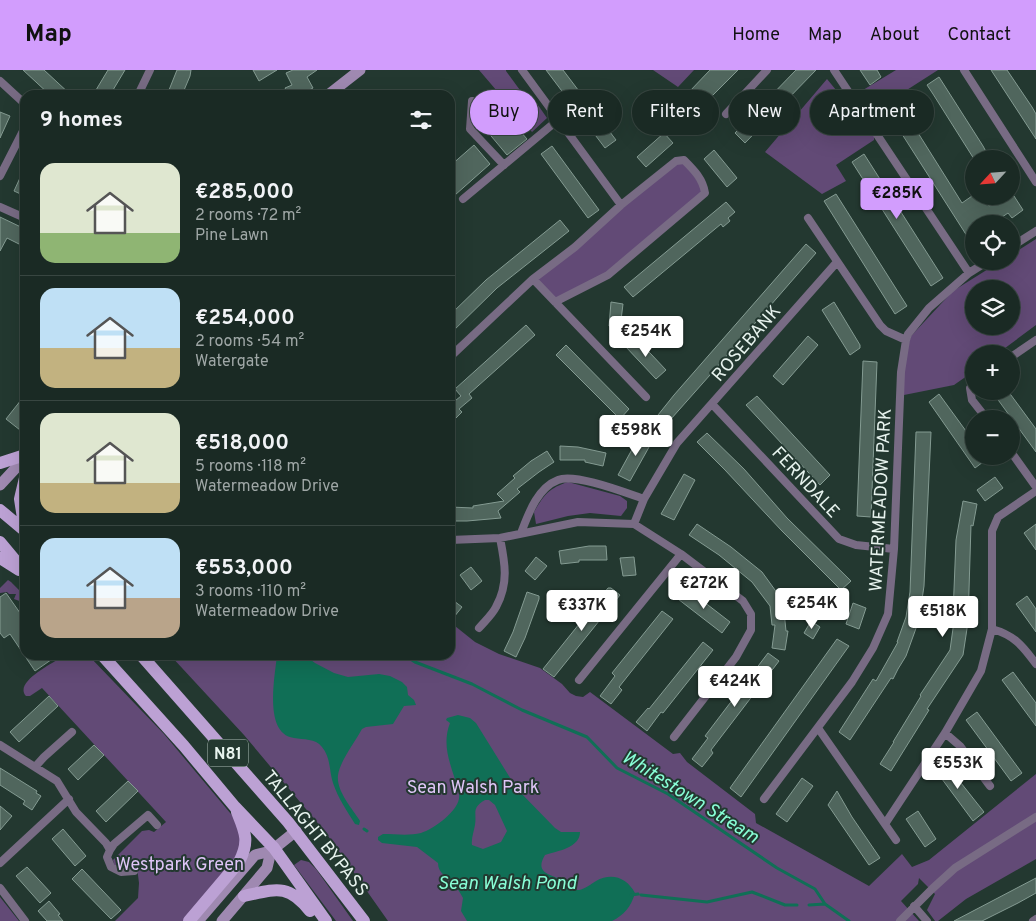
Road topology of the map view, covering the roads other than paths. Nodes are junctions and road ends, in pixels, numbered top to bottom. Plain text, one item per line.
1 (150, 70) edge
2 (360, 70) edge
3 (522, 70) edge
4 (767, 70) edge
5 (834, 70) edge
6 (964, 70) edge
7 (0, 81) edge
8 (140, 90) edge
9 (334, 90) edge
10 (20, 99) edge
11 (548, 105) edge
12 (726, 114) dead end
13 (548, 128) edge
14 (476, 135) edge
15 (570, 135) edge
16 (20, 137) edge
17 (504, 165) junction
18 (0, 176) edge
19 (1036, 182) edge
20 (463, 199) dead end
21 (621, 205) junction
22 (0, 207) edge
23 (20, 216) edge
24 (808, 218) dead end
25 (1036, 231) edge
26 (1020, 241) edge
27 (837, 262) junction
28 (974, 270) edge
29 (969, 273) junction
30 (533, 279) junction
31 (555, 302) junction
32 (906, 340) junction
33 (1036, 340) edge
34 (1020, 350) edge
35 (455, 352) edge
36 (646, 397) dead end
37 (972, 400) edge
38 (712, 404) junction
39 (980, 410) edge
40 (20, 457) edge
41 (20, 462) edge
42 (0, 463) edge
43 (1020, 465) edge
44 (0, 485) edge
45 (1036, 487) edge
46 (1036, 491) edge
47 (644, 499) junction
48 (0, 510) edge
49 (634, 524) junction
50 (20, 527) edge
51 (521, 534) junction
52 (500, 538) junction
53 (455, 540) edge
54 (0, 542) edge
55 (894, 549) junction
56 (682, 554) junction
57 (0, 558) edge
58 (20, 567) edge
59 (20, 570) edge
60 (478, 628) dead end
61 (992, 629) junction
62 (107, 660) edge
63 (145, 660) edge
64 (1036, 664) edge
65 (579, 680) dead end
66 (818, 728) junction
67 (72, 732) dead end
68 (945, 733) junction
69 (674, 737) dead end
70 (0, 745) edge
71 (35, 767) junction
72 (990, 786) dead end
73 (69, 799) junction
74 (764, 799) dead end
75 (235, 808) junction
76 (1036, 817) edge
77 (885, 824) junction
78 (158, 825) dead end
79 (296, 831) junction
80 (896, 840) dead end
81 (110, 850) junction
82 (272, 850) junction
83 (0, 863) edge
84 (134, 871) dead end
85 (0, 888) edge
86 (244, 896) junction
87 (914, 906) junction
88 (25, 921) edge
89 (189, 921) edge
90 (198, 921) edge
91 (222, 921) edge
92 (318, 921) edge
93 (326, 921) edge
94 (364, 921) edge
95 (900, 921) edge
96 (927, 921) edge

1 - 8 street
2 - 9 main road
3 - 11 street
4 - 12 street
5 - 29 street
6 - 19 street
7 - 10 street
13 - 17 street
14 - 17 street
15 - 21 street
16 - 18 street
17 - 20 street
21 - 30 street
21 - 31 street
22 - 23 street
24 - 27 street
25 - 26 street
27 - 32 street
27 - 38 street, ROSEBANK
28 - 29 street, WATERMEADOW PARK
29 - 32 street, WATERMEADOW PARK
30 - 31 street
30 - 35 street
31 - 36 street
32 - 55 street, WATERMEADOW PARK
33 - 34 street
37 - 39 street
38 - 47 street, ROSEBANK
38 - 55 street, FERNDALE
40 - 42 main road
41 - 44 main road
43 - 45 street
46 - 61 street
47 - 49 street, ROSEBANK
47 - 51 street
48 - 50 main road
49 - 51 street
49 - 56 street
51 - 52 street
52 - 53 street
52 - 60 street
54 - 58 main road
55 - 66 street, WATERMEADOW PARK
56 - 65 street
56 - 69 street
57 - 59 main road
61 - 64 street
61 - 68 street
62 - 75 main road, N81
63 - 79 main road, TALLAGHT BYPASS / N81
66 - 74 street, WATERMEADOW PARK
66 - 77 street
67 - 71 street
68 - 72 street
68 - 77 street
70 - 71 street
71 - 73 street
73 - 81 street
73 - 83 street
75 - 82 main road, N81
75 - 89 main road
76 - 87 street
77 - 80 street
78 - 81 street
79 - 82 main road
79 - 94 main road, TALLAGHT BYPASS / N81
81 - 84 street
82 - 86 main road
82 - 90 main road
82 - 93 main road, N81
85 - 88 street
86 - 91 main road
86 - 92 main road
87 - 95 street
87 - 96 street

